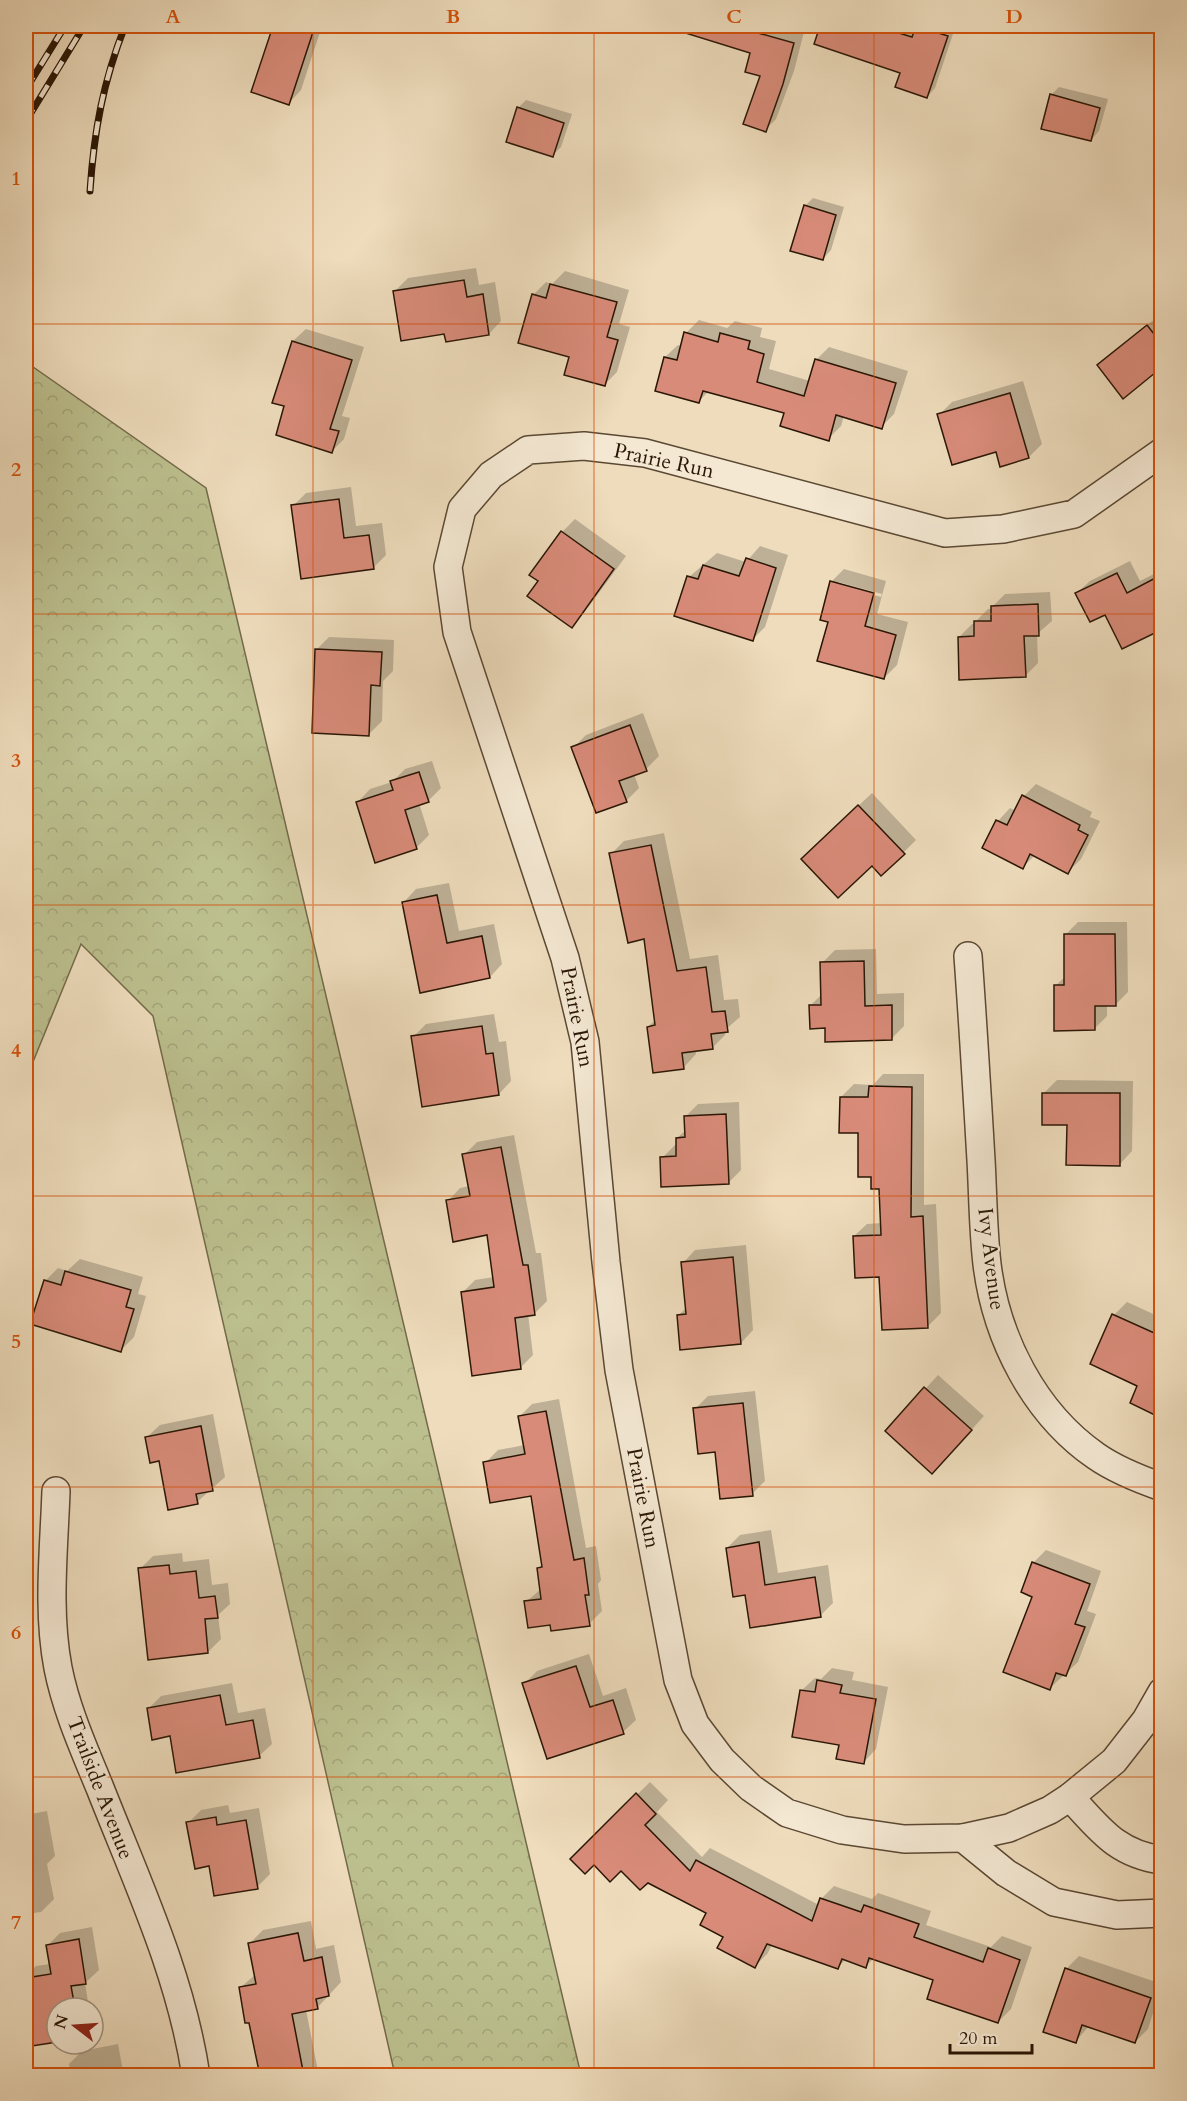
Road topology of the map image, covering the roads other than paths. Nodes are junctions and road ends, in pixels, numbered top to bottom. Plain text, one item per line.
1 (1161, 452) edge
2 (968, 956) dead end
3 (1161, 1487) edge
4 (56, 1491) dead end
5 (1161, 1692) edge
6 (1070, 1797) junction
7 (963, 1838) junction
8 (1161, 1860) edge
9 (1161, 1913) edge
10 (196, 2076) edge

1 - 7 street, Prairie Run
2 - 3 street, Ivy Avenue
4 - 10 street, Trailside Avenue
5 - 6 street, Prairie Run
6 - 7 street, Prairie Run
6 - 8 street
7 - 9 street

